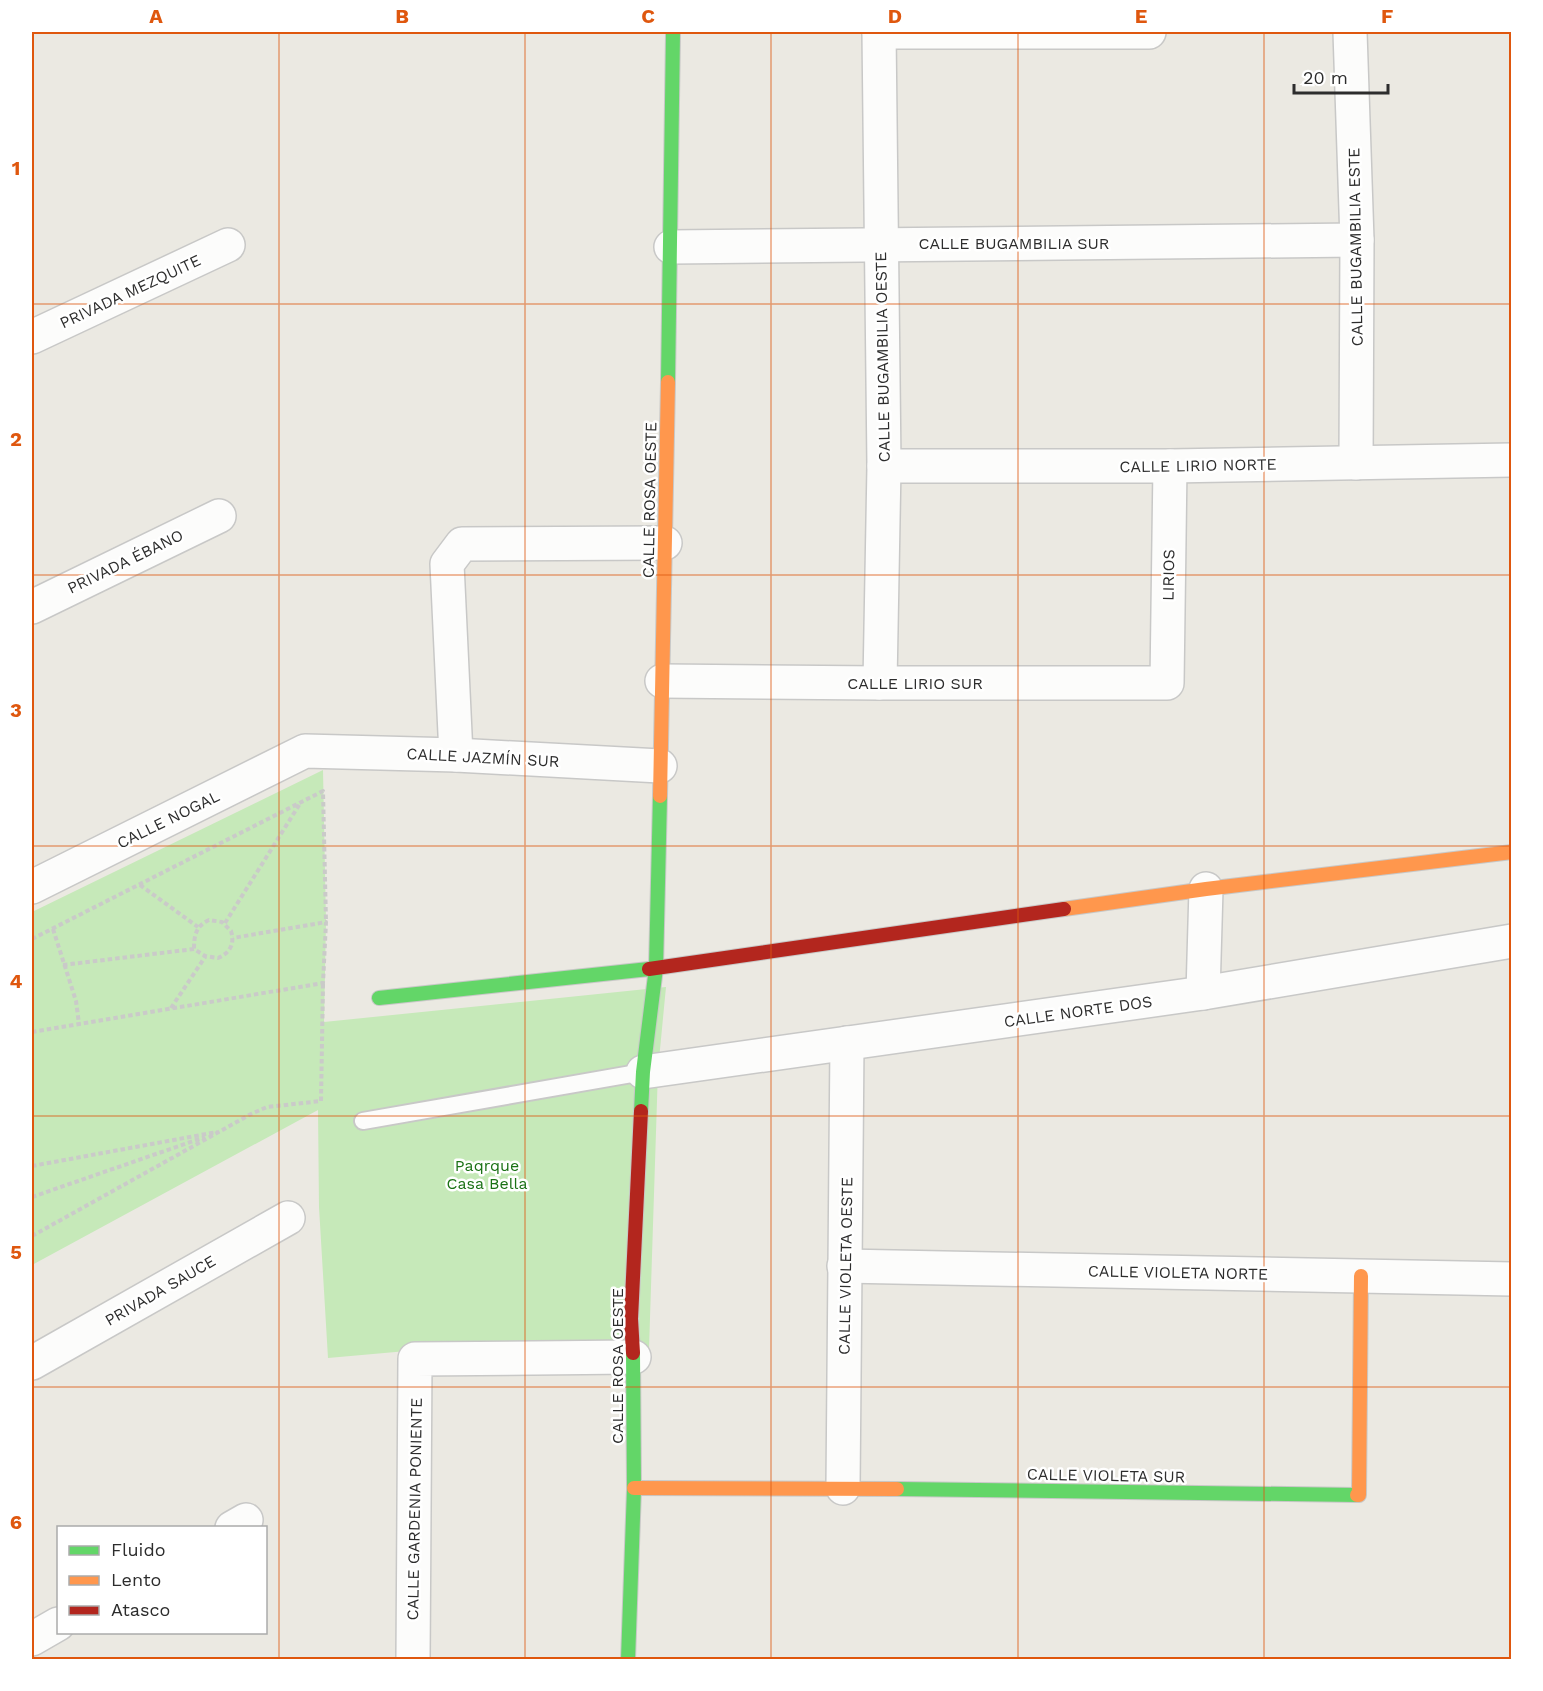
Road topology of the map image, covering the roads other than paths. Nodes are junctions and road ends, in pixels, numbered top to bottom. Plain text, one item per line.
1 (673, 32) edge
2 (879, 32) edge
3 (1149, 32) edge
4 (1350, 32) edge
5 (1357, 240) junction
6 (881, 244) junction
7 (228, 245) dead end
8 (671, 247) junction
9 (32, 337) edge
10 (1512, 460) edge
11 (1356, 463) junction
12 (884, 466) junction
13 (1170, 466) junction
14 (219, 516) dead end
15 (665, 543) junction
16 (32, 607) edge
17 (662, 681) junction
18 (880, 683) junction
19 (1167, 683) joint
20 (305, 751) joint
21 (456, 755) junction
22 (660, 766) junction
23 (1512, 852) edge
24 (32, 887) edge
25 (1206, 889) junction
26 (1512, 941) edge
27 (656, 968) junction
28 (1203, 993) junction
29 (379, 998) dead end
30 (847, 1043) junction
31 (643, 1072) junction
32 (363, 1121) dead end
33 (288, 1218) dead end
34 (844, 1266) junction
35 (1361, 1276) junction
36 (1512, 1279) edge
37 (634, 1358) junction
38 (32, 1363) edge
39 (634, 1488) junction
40 (843, 1488) junction
41 (57, 1625) edge
42 (32, 1639) edge
43 (413, 1659) edge
44 (628, 1659) edge

1 - 8 street, CALLE ROSA OESTE
2 - 3 street
2 - 6 street, CALLE BUGAMBILIA OESTE
4 - 5 street, CALLE BUGAMBILIA ESTE
5 - 6 street, CALLE BUGAMBILIA SUR
5 - 11 street, CALLE BUGAMBILIA ESTE
6 - 8 street, CALLE BUGAMBILIA SUR
6 - 12 street, CALLE BUGAMBILIA OESTE
7 - 9 street, PRIVADA MEZQUITE
8 - 15 street, CALLE ROSA OESTE
10 - 11 street, CALLE LIRIO NORTE
11 - 13 street, CALLE LIRIO NORTE
12 - 13 street, CALLE LIRIO NORTE
12 - 18 street, CALLE BUGAMBILIA OESTE
13 - 19 street, LIRIOS
14 - 16 street, PRIVADA ÉBANO
15 - 17 street, CALLE ROSA OESTE
15 - 21 street
17 - 18 street, CALLE LIRIO SUR
17 - 22 street, CALLE ROSA OESTE
18 - 19 street, CALLE LIRIO SUR
20 - 21 street, CALLE JAZMÍN SUR
20 - 24 street, CALLE NOGAL
21 - 22 street, CALLE JAZMÍN SUR
22 - 27 street, CALLE ROSA OESTE
23 - 25 street
25 - 27 street
25 - 28 street
26 - 28 street, CALLE NORTE DOS
27 - 29 street
27 - 31 street, CALLE ROSA OESTE
28 - 30 street, CALLE NORTE DOS
30 - 31 street, CALLE NORTE DOS
30 - 34 street, CALLE VIOLETA OESTE
31 - 32 lane
31 - 37 street, CALLE ROSA OESTE
33 - 38 street, PRIVADA SAUCE
34 - 35 street, CALLE VIOLETA NORTE
34 - 40 street, CALLE VIOLETA OESTE
35 - 36 street, CALLE VIOLETA NORTE
35 - 40 street, CALLE VIOLETA SUR
37 - 39 street, CALLE ROSA OESTE
37 - 43 street, CALLE GARDENIA PONIENTE
39 - 40 street, CALLE VIOLETA SUR
39 - 44 street, CALLE ROSA OESTE
41 - 42 street

